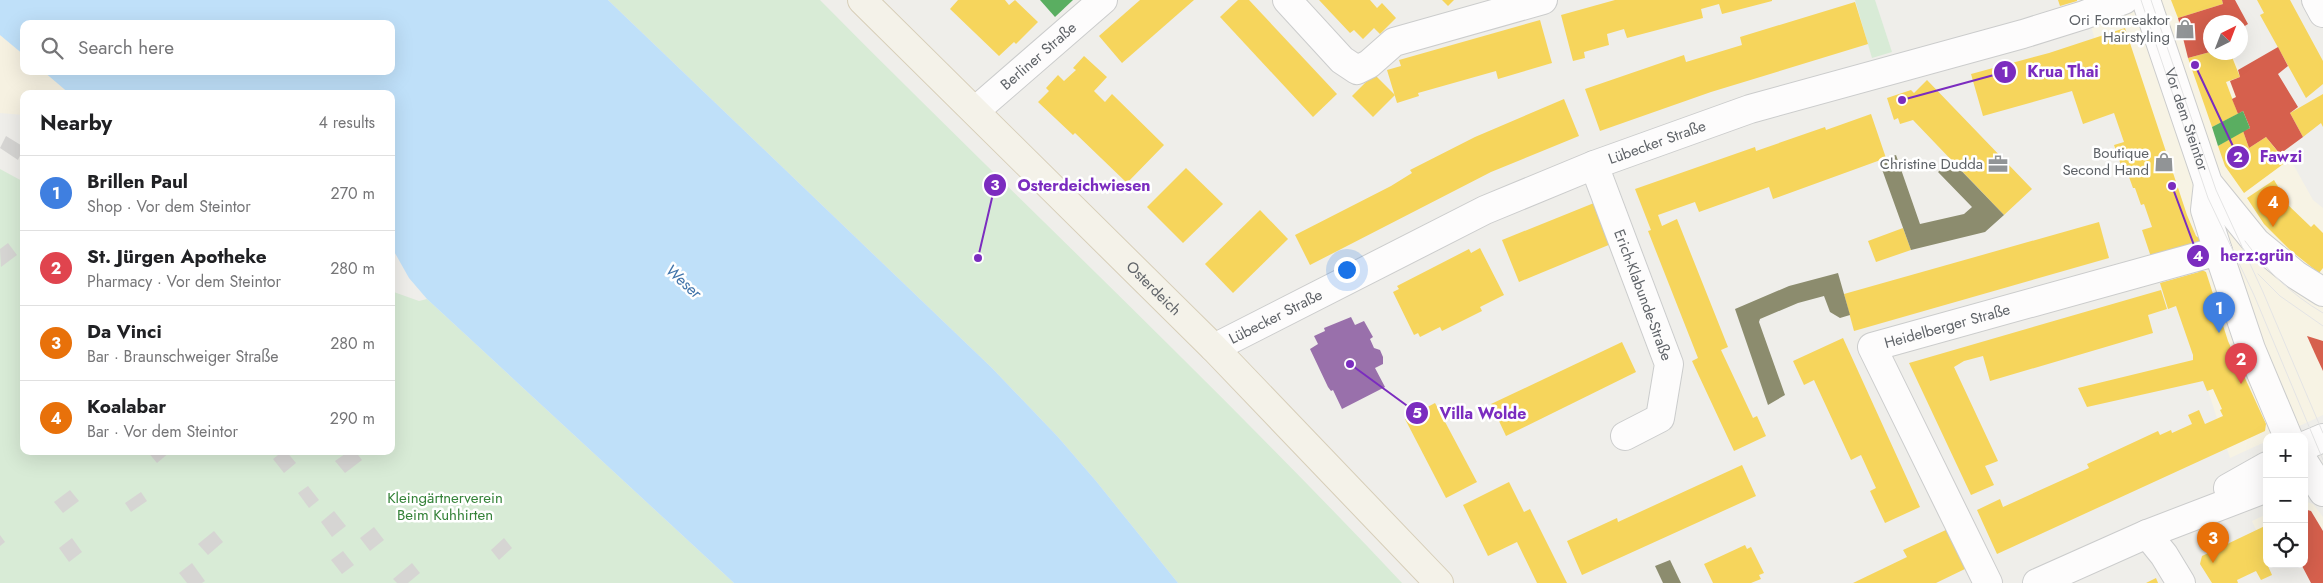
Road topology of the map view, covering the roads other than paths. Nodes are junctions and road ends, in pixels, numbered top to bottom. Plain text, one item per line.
1 (862, 0) edge
2 (1103, 0) edge
3 (1287, 0) edge
4 (2124, 0) edge
5 (2146, 0) edge
6 (1525, 2) edge
7 (974, 111) junction
8 (1594, 165) junction
9 (2208, 183) junction
10 (2218, 252) junction
11 (2323, 292) edge
12 (1214, 348) junction
13 (2286, 433) edge
14 (1624, 436) dead end
15 (2323, 438) edge
16 (2263, 468) edge
17 (2311, 468) edge
18 (2263, 490) edge
19 (2147, 534) junction
20 (1439, 583) edge
21 (1988, 583) edge
22 (2037, 583) edge
23 (2182, 583) edge

1 - 7 main road, Osterdeich
2 - 7 street, Berliner Straße
3 - 6 street
4 - 8 street, Lübecker Straße
5 - 9 street, Vor dem Steintor
7 - 12 main road, Osterdeich
8 - 12 street, Lübecker Straße
8 - 14 street, Erich-Klabunde-Straße
9 - 10 street, Vor dem Steintor
9 - 11 street, Vor dem Steintor
10 - 13 street, Vor dem Steintor
10 - 21 street, Heidelberger Straße
12 - 20 main road, Osterdeich
15 - 17 street
16 - 19 street
18 - 19 street
19 - 22 street
19 - 23 street

